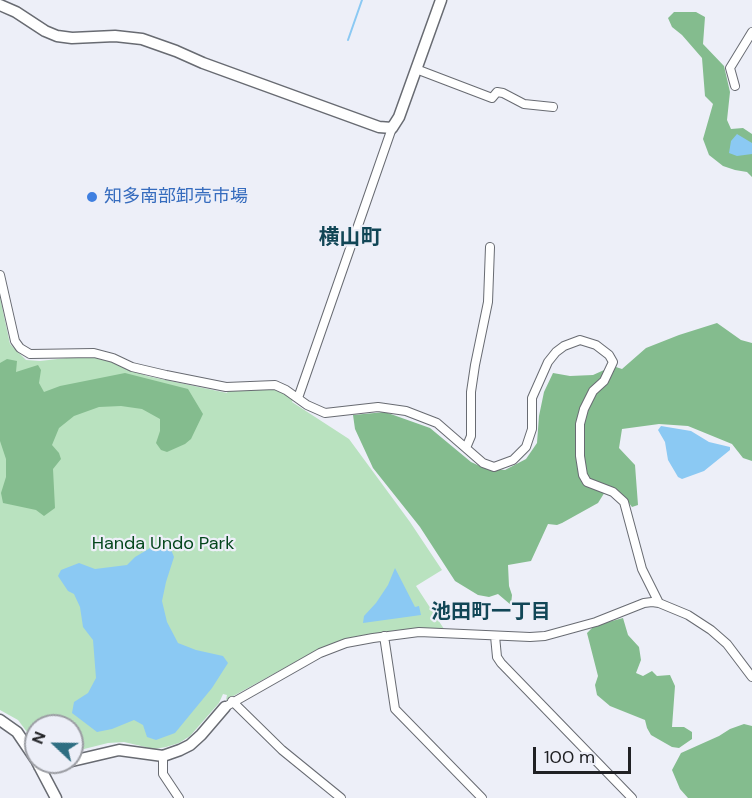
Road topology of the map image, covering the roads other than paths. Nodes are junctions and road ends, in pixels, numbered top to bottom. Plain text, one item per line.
1 (441, 0) edge
2 (0, 5) edge
3 (752, 32) edge
4 (416, 69) junction
5 (735, 86) dead end
6 (553, 107) dead end
7 (392, 128) junction
8 (490, 248) dead end
9 (0, 275) edge
10 (298, 398) junction
11 (466, 448) junction
12 (659, 603) junction
13 (384, 636) junction
14 (495, 636) junction
15 (752, 677) edge
16 (229, 704) junction
17 (0, 720) edge
18 (24, 743) edge
19 (163, 756) junction
20 (84, 758) edge
21 (43, 774) edge
22 (56, 798) edge
23 (179, 798) edge
24 (341, 798) edge
25 (482, 798) edge
26 (632, 798) edge

1 - 4 street
2 - 7 street
3 - 5 street
4 - 6 street
4 - 7 street
7 - 10 street
8 - 11 street
9 - 10 street
10 - 11 street
11 - 12 street
12 - 14 street
12 - 15 street
13 - 14 street
13 - 16 street
13 - 25 street
14 - 26 street
16 - 19 street
16 - 24 street
17 - 18 street
19 - 20 street
19 - 23 street
21 - 22 street

